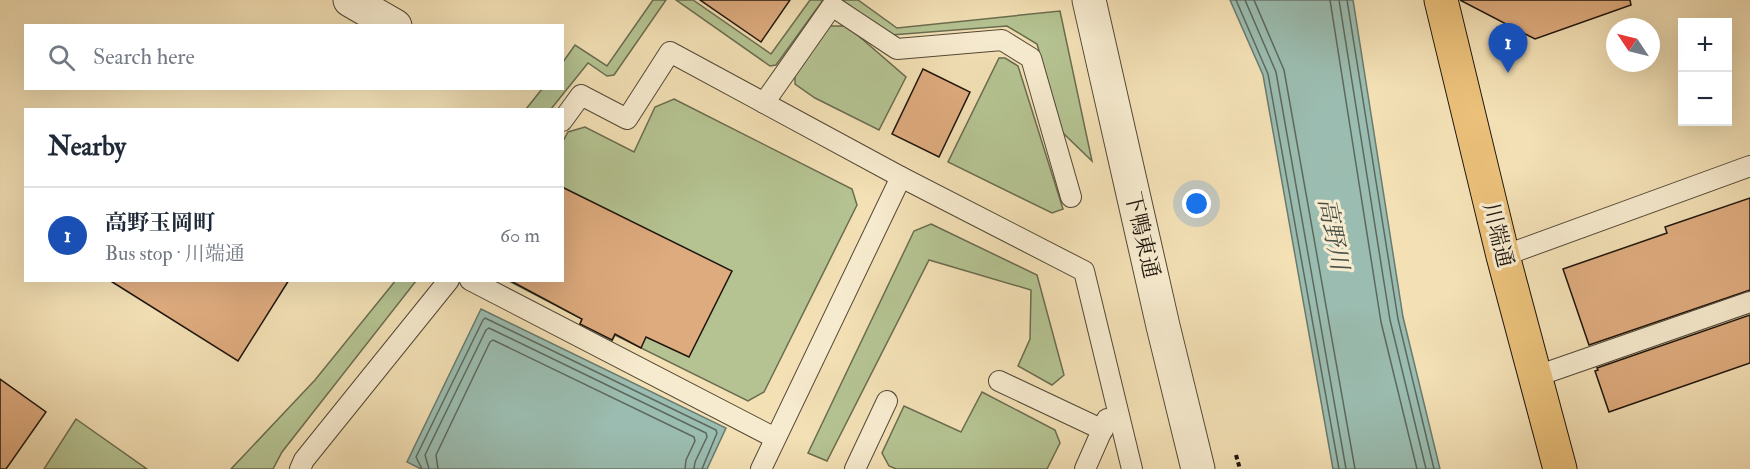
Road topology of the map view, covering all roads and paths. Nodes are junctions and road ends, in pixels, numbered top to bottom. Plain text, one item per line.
1 (350, 0) edge
2 (1089, 0) edge
3 (1441, 0) edge
4 (392, 24) edge
5 (764, 103) junction
6 (564, 118) edge
7 (1750, 166) edge
8 (901, 177) junction
9 (1071, 197) dead end
10 (1503, 256) junction
11 (447, 282) edge
12 (474, 282) edge
13 (1750, 302) edge
14 (1534, 376) junction
15 (999, 381) dead end
16 (1116, 400) junction
17 (887, 401) dead end
18 (1102, 430) junction
19 (775, 438) junction
20 (300, 469) edge
21 (761, 469) edge
22 (855, 469) edge
23 (1085, 469) edge
24 (1132, 469) edge
25 (1198, 469) edge
26 (1560, 469) edge

1 - 4 street
2 - 25 street, 下鴨東通
3 - 10 highway, 川端通
5 - 6 lane
5 - 8 lane
5 - 9 lane
7 - 10 lane
8 - 16 lane
8 - 19 lane
10 - 14 highway, 川端通
11 - 20 lane
12 - 19 lane
13 - 14 lane
14 - 26 highway, 川端通
15 - 18 lane
16 - 18 lane
16 - 24 lane
17 - 22 lane
18 - 23 lane
19 - 21 lane

